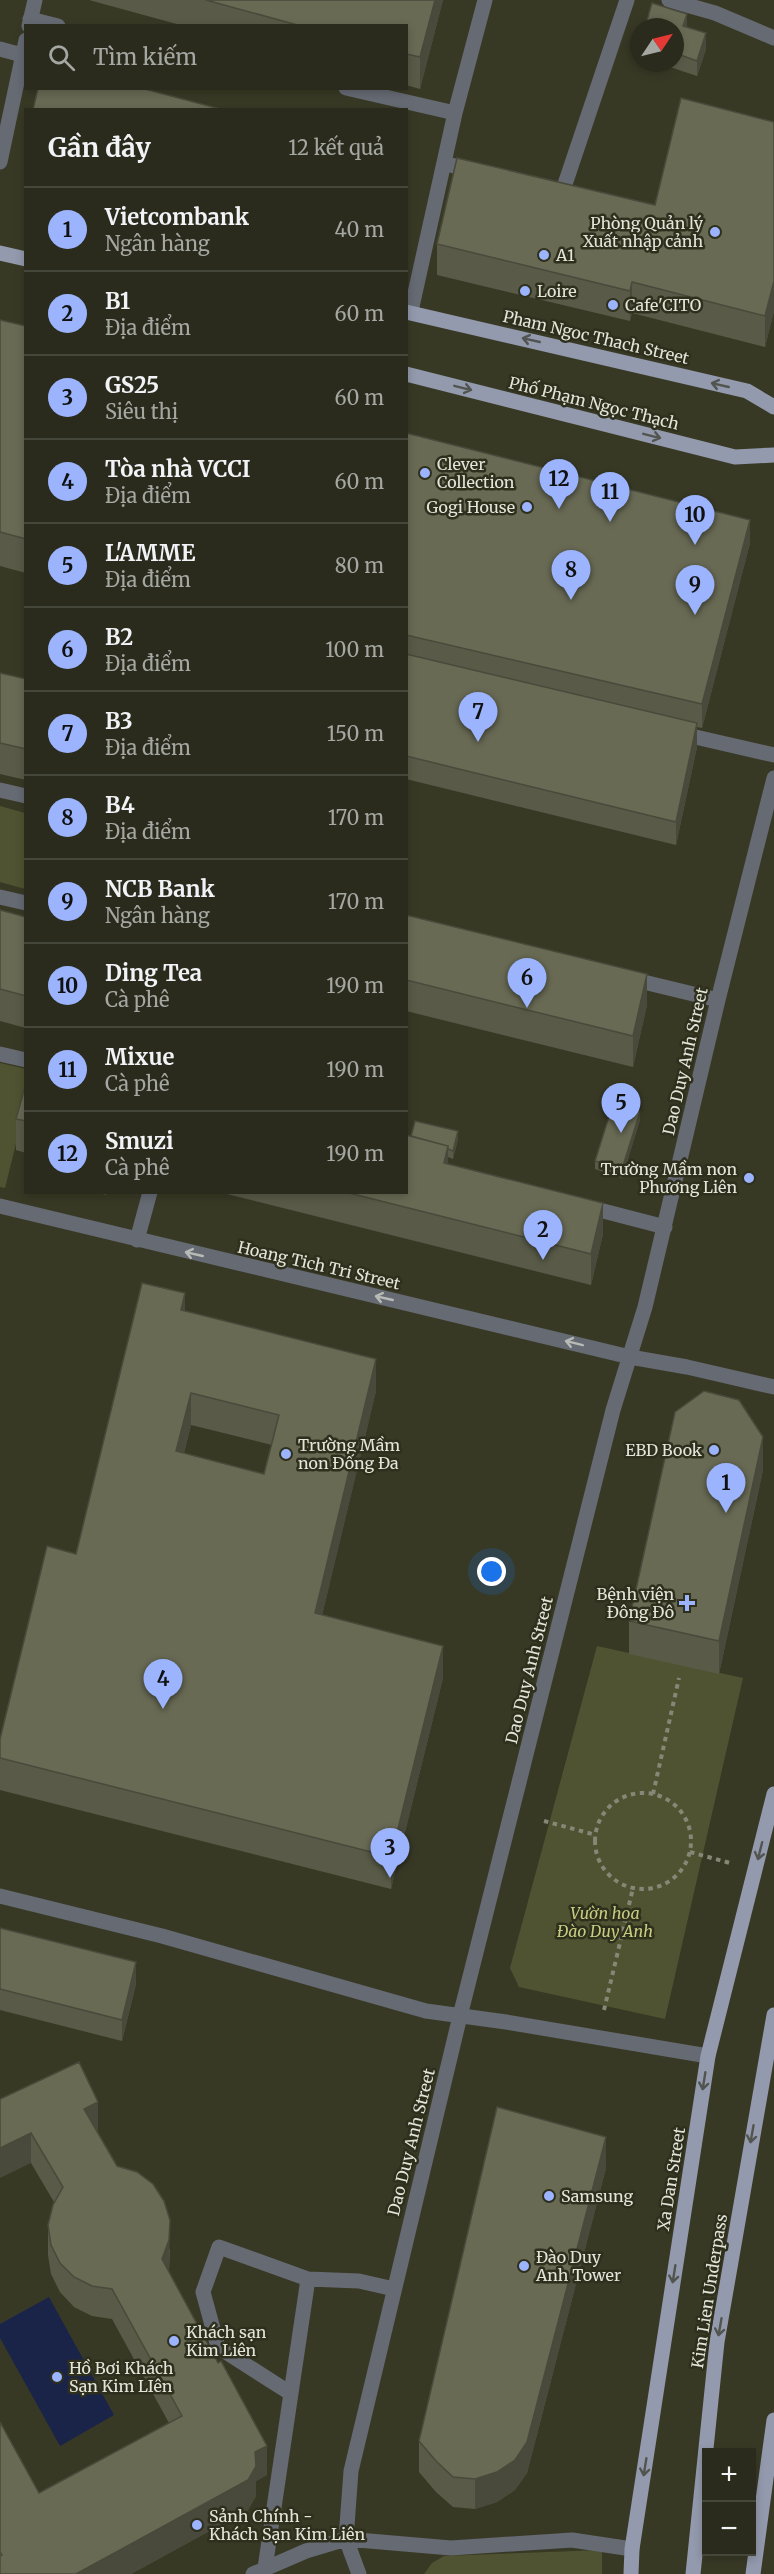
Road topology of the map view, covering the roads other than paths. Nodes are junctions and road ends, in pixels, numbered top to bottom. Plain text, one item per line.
1 (35, 0) edge
2 (485, 0) edge
3 (627, 0) edge
4 (669, 0) edge
5 (30, 22) edge
6 (774, 38) edge
7 (24, 48) edge
8 (0, 50) edge
9 (22, 55) junction
10 (355, 90) edge
11 (455, 112) junction
12 (0, 162) edge
13 (444, 163) junction
14 (487, 175) edge
15 (540, 190) edge
16 (0, 253) edge
17 (24, 259) edge
18 (409, 312) edge
19 (408, 375) edge
20 (774, 407) edge
21 (774, 455) edge
22 (667, 730) edge
23 (774, 755) edge
24 (774, 778) edge
25 (0, 790) edge
26 (24, 796) edge
27 (0, 897) edge
28 (24, 903) edge
29 (611, 974) edge
30 (718, 1000) junction
31 (0, 1054) edge
32 (24, 1060) edge
33 (149, 1194) edge
34 (568, 1201) edge
35 (0, 1206) edge
36 (665, 1227) junction
37 (137, 1240) junction
38 (630, 1357) junction
39 (774, 1387) edge
40 (774, 1794) edge
41 (0, 1896) edge
42 (774, 2015) edge
43 (460, 2016) junction
44 (708, 2056) junction
45 (308, 2278) junction
46 (394, 2289) junction
47 (290, 2393) junction
48 (774, 2420) edge
49 (346, 2539) junction
50 (632, 2549) junction
51 (259, 2571) edge
52 (359, 2574) edge
53 (631, 2574) edge
54 (693, 2574) edge
55 (753, 2574) edge

1 - 5 street
2 - 11 street
3 - 15 street
4 - 6 street
7 - 9 street
8 - 9 street
9 - 12 street
10 - 11 street
11 - 13 street
13 - 14 street
13 - 18 street
16 - 17 main road
20 -> 18 main road, Pham Ngoc Thach Street
19 -> 21 main road, Phố Phạm Ngọc Thạch
22 - 23 street
24 - 30 street, Dao Duy Anh Street
25 - 26 street
27 - 28 street
29 - 30 street
30 - 36 street, Dao Duy Anh Street
31 - 32 street
33 - 37 street
34 - 36 street
35 - 37 street, Hoang Tich Tri Street
36 - 38 street, Dao Duy Anh Street
38 -> 37 street, Hoang Tich Tri Street
38 - 39 street, Hoang Tich Tri Street
38 - 43 street, Dao Duy Anh Street
40 -> 44 main road, Xa Dan Street
41 - 43 street
42 -> 54 main road, Kim Lien Underpass
43 - 44 street
43 - 46 street, Dao Duy Anh Street
44 -> 50 main road, Xa Dan Street
45 - 46 street
45 - 47 street
45 - 47 street
46 - 49 street, Dao Duy Anh Street
47 - 51 street
48 - 55 main road
49 - 50 street
49 - 51 street
49 - 52 street, Dao Duy Anh Street
50 - 53 main road, Xa Dan Street

